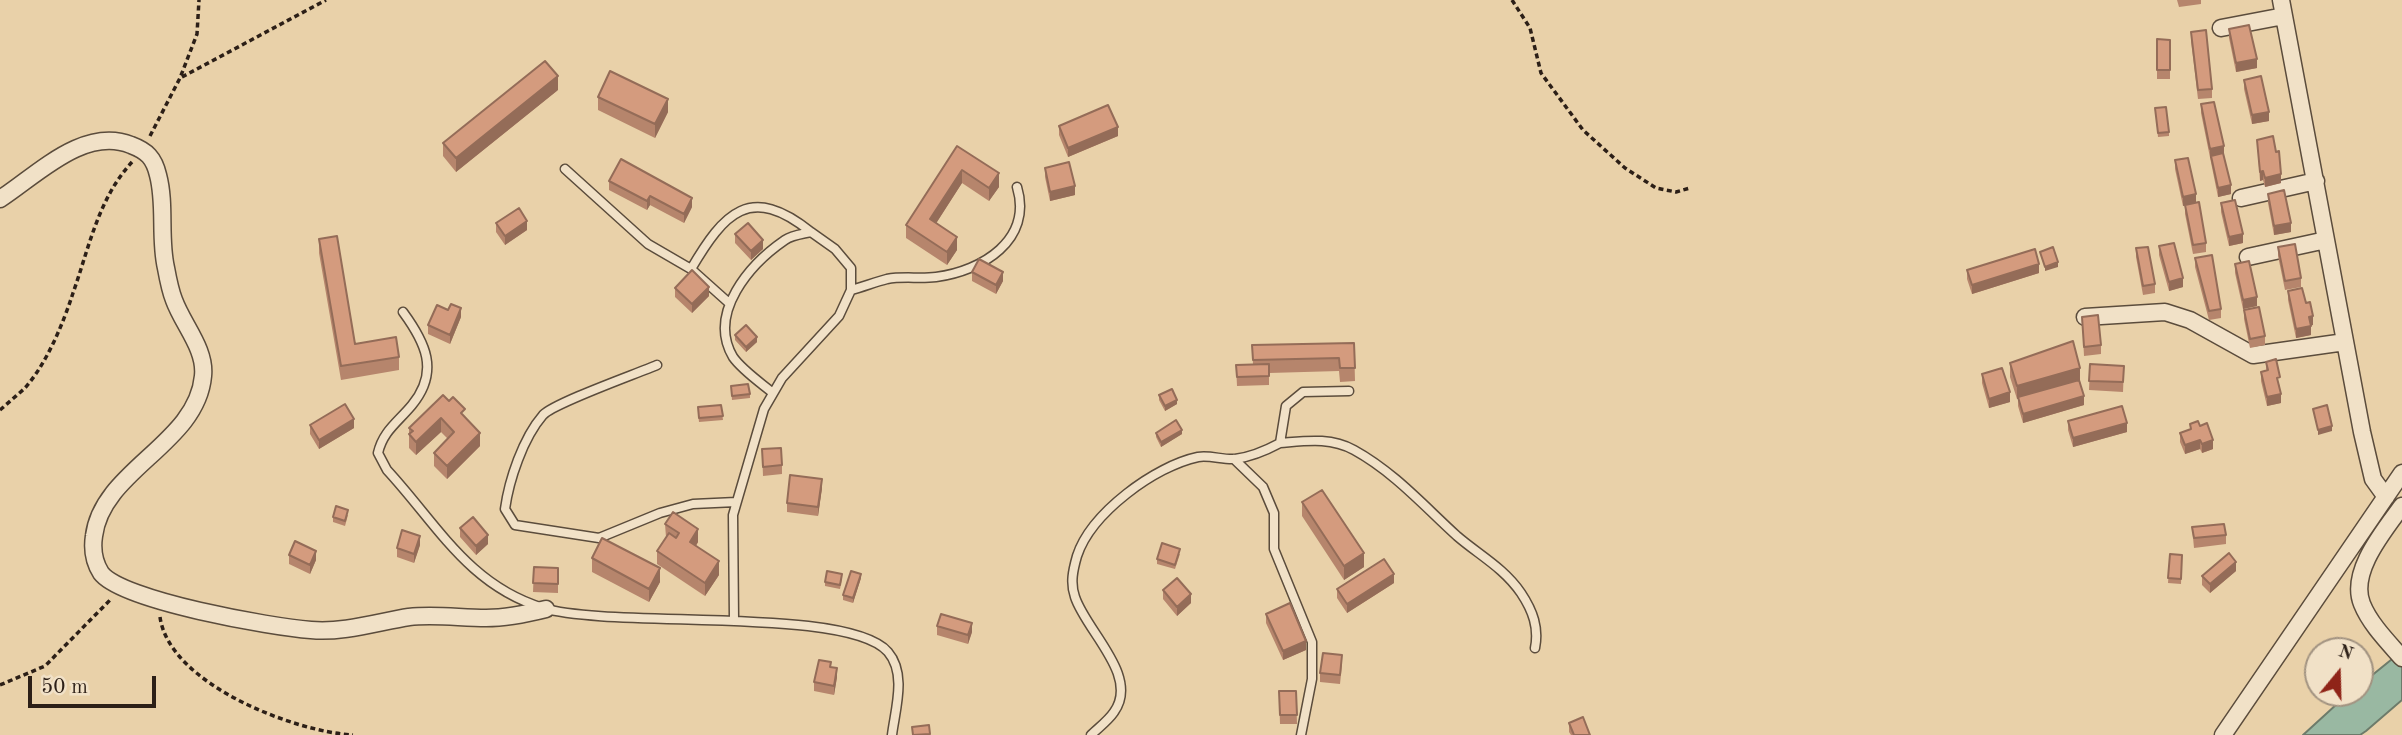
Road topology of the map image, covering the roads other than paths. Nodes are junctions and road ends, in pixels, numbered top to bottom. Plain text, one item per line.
1 (2282, 8) edge
2 (2221, 28) dead end
3 (565, 169) dead end
4 (2316, 181) junction
5 (1017, 187) dead end
6 (2241, 198) dead end
7 (0, 199) edge
8 (811, 232) junction
9 (2326, 240) junction
10 (2248, 257) dead end
11 (691, 269) junction
12 (851, 290) junction
13 (729, 303) junction
14 (403, 312) dead end
15 (2085, 317) edge
16 (2345, 342) junction
17 (657, 365) dead end
18 (1349, 391) dead end
19 (773, 393) junction
20 (1280, 443) junction
21 (1234, 459) junction
22 (2402, 473) edge
23 (2386, 496) junction
24 (736, 502) junction
25 (2402, 506) edge
26 (546, 609) junction
27 (734, 619) junction
28 (1535, 648) dead end
29 (2402, 657) edge
30 (891, 735) edge
31 (1091, 735) edge
32 (1301, 735) edge
33 (2223, 735) edge

1 - 2 street
1 - 4 street
3 - 11 lane
4 - 6 street
4 - 9 street
5 - 12 lane
7 - 26 street
8 - 11 lane
8 - 12 lane
8 - 13 lane
9 - 10 street
9 - 16 street
11 - 13 lane
12 - 19 lane
13 - 19 lane
14 - 26 lane
15 - 16 street
16 - 23 street
17 - 24 lane
18 - 20 lane
19 - 24 lane
20 - 21 lane
20 - 28 lane
21 - 31 lane
21 - 32 lane
22 - 23 street
23 - 33 street
24 - 27 lane
25 - 29 street
26 - 27 lane
27 - 30 lane

